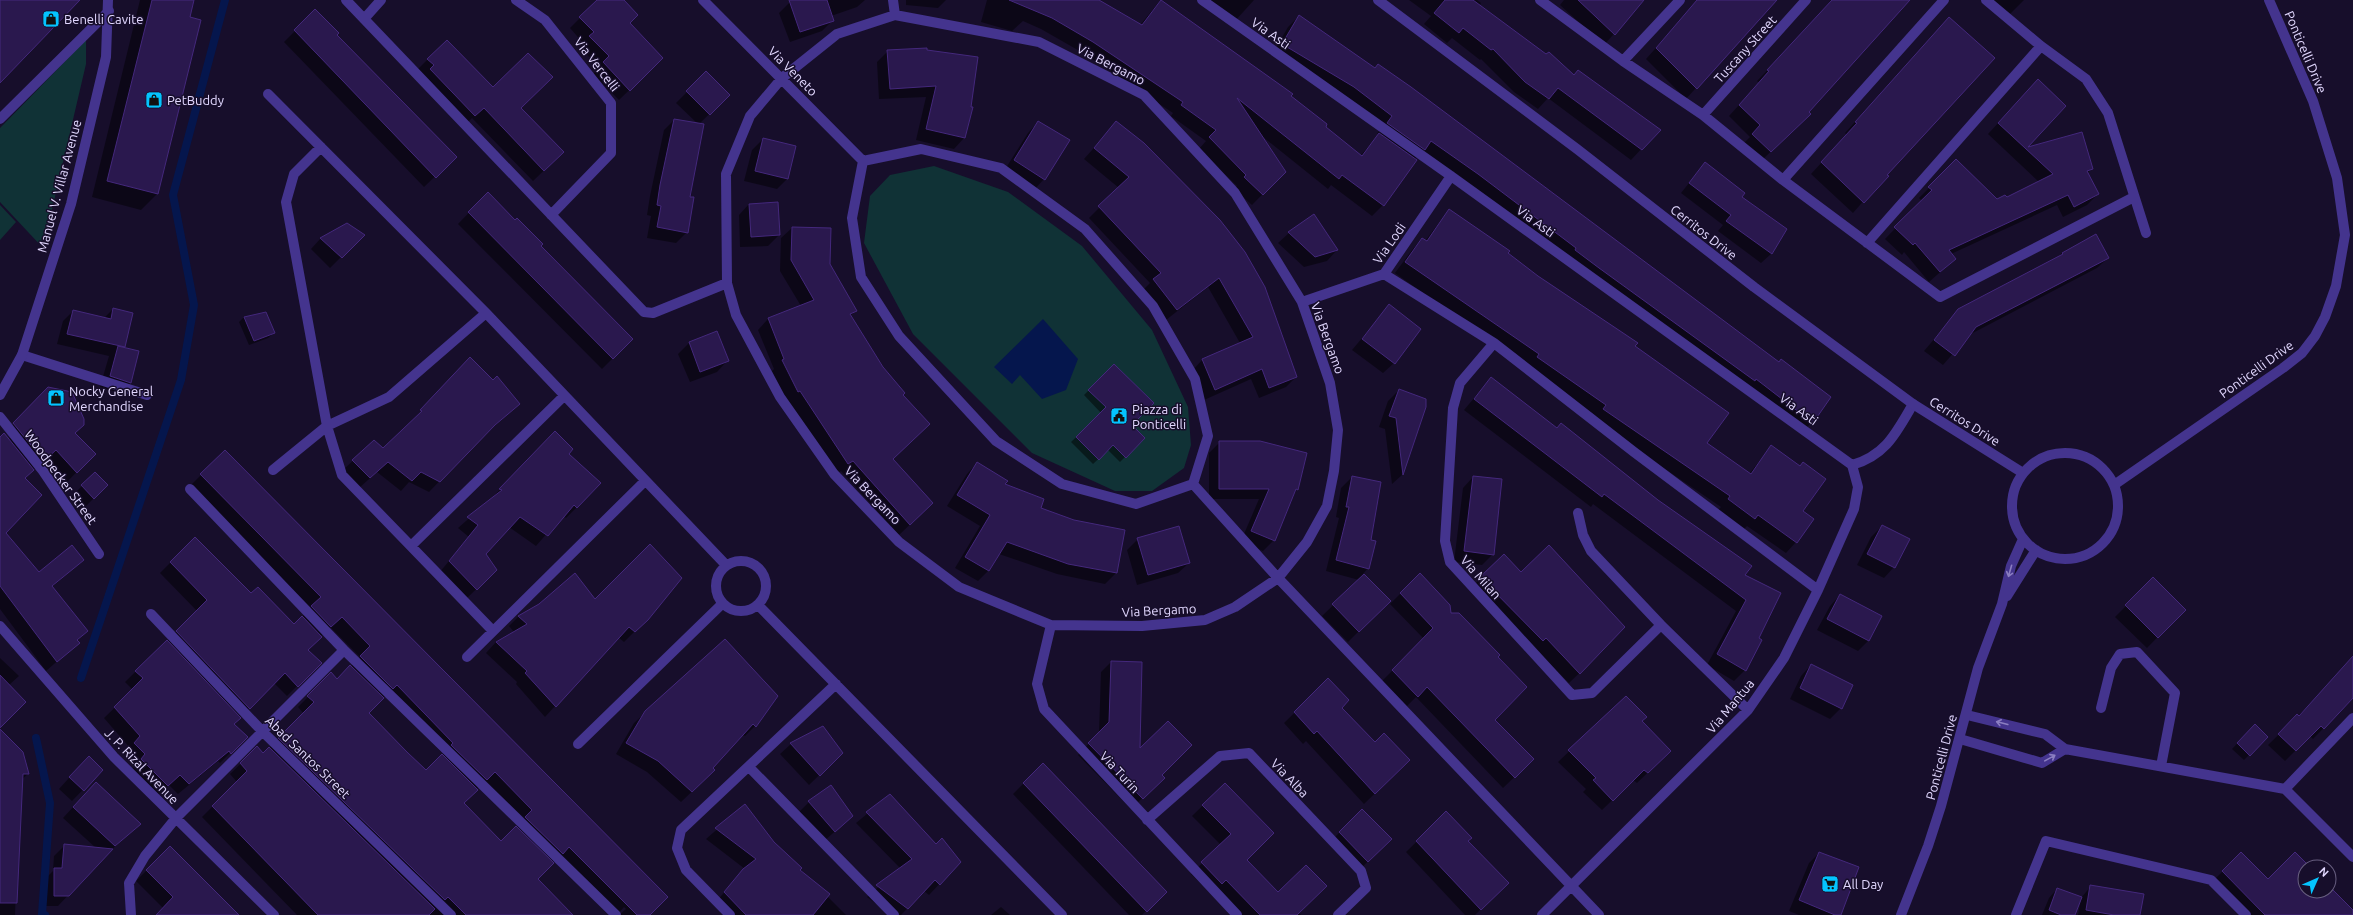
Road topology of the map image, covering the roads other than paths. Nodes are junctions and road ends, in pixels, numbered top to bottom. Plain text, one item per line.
1 (108, 0) edge
2 (346, 0) edge
3 (381, 0) edge
4 (516, 0) edge
5 (703, 0) edge
6 (894, 0) edge
7 (1202, 0) edge
8 (1378, 0) edge
9 (1540, 0) edge
10 (1680, 0) edge
11 (1806, 0) edge
12 (1944, 0) edge
13 (1986, 0) edge
14 (2269, 0) edge
15 (109, 11) junction
16 (894, 15) junction
17 (364, 20) junction
18 (2041, 46) junction
19 (1624, 61) junction
20 (782, 78) junction
21 (268, 94) dead end
22 (1703, 115) junction
23 (0, 119) edge
24 (321, 147) junction
25 (863, 161) junction
26 (1450, 176) junction
27 (1783, 180) junction
28 (2134, 198) junction
29 (551, 215) junction
30 (2146, 233) dead end
31 (1867, 243) junction
32 (1384, 274) junction
33 (727, 283) junction
34 (1302, 302) junction
35 (486, 313) junction
36 (1494, 343) junction
37 (22, 355) junction
38 (0, 395) edge
39 (147, 395) dead end
40 (564, 396) junction
41 (1913, 404) junction
42 (0, 417) edge
43 (326, 426) junction
44 (1852, 465) junction
45 (273, 470) dead end
46 (2023, 473) junction
47 (645, 481) junction
48 (1193, 484) junction
49 (2114, 485) junction
50 (190, 489) dead end
51 (1578, 513) dead end
52 (2024, 539) junction
53 (411, 546) junction
54 (2036, 550) junction
55 (99, 554) dead end
56 (726, 565) junction
57 (1278, 578) junction
58 (1818, 590) junction
59 (722, 604) junction
60 (2002, 604) junction
61 (759, 606) junction
62 (151, 614) dead end
63 (1052, 625) junction
64 (1661, 625) junction
65 (0, 626) edge
66 (493, 631) junction
67 (344, 650) junction
68 (466, 657) dead end
69 (836, 684) junction
70 (2101, 708) dead end
71 (1748, 710) junction
72 (1966, 715) junction
73 (2353, 718) edge
74 (262, 731) junction
75 (1960, 739) junction
76 (578, 744) dead end
77 (2065, 749) junction
78 (749, 766) junction
79 (2161, 766) junction
80 (2285, 789) junction
81 (176, 818) junction
82 (1147, 820) junction
83 (2353, 856) edge
84 (1571, 887) junction
85 (132, 915) edge
86 (274, 915) edge
87 (451, 915) edge
88 (616, 915) edge
89 (730, 915) edge
90 (894, 915) edge
91 (1062, 915) edge
92 (1237, 915) edge
93 (1338, 915) edge
94 (1542, 915) edge
95 (1599, 915) edge
96 (1901, 915) edge
97 (2016, 915) edge
98 (2246, 915) edge

1 - 15 street, Manuel V. Villar Avenue
2 - 17 street
3 - 17 street
4 - 29 street, Via Vercelli
5 - 20 street, Via Veneto
6 - 16 street
7 - 26 street, Via Asti
8 - 41 street, Cerritos Drive
9 - 19 street
10 - 19 street
11 - 22 street, Tuscany Street
12 - 27 street
13 - 18 street
14 - 49 street, Ponticelli Drive
15 - 23 street
15 - 37 street, Manuel V. Villar Avenue
16 - 20 street, Via Bergamo
16 - 34 street, Via Bergamo
17 - 29 street
18 - 28 street
18 - 31 street
19 - 22 street
20 - 25 street, Via Veneto
20 - 33 street, Via Bergamo
21 - 24 street
22 - 27 street
24 - 35 street
24 - 43 street
25 - 48 street
25 - 48 street
26 - 32 street, Via Lodi
26 - 44 street, Via Asti
27 - 31 street
28 - 30 street
28 - 31 street
29 - 33 street
32 - 34 street, Via Lodi
32 - 36 street
33 - 63 street, Via Bergamo
34 - 57 street, Via Bergamo
35 - 40 street
35 - 43 street
36 - 58 street
36 - 64 street, Via Milan
37 - 38 street, Manuel V. Villar Avenue
37 - 39 street
40 - 47 street
40 - 53 street
41 - 44 street
41 - 46 street, Cerritos Drive
42 - 55 street, Woodpecker Street
43 - 45 street
43 - 53 street
44 - 58 street, Via Mantua
46 - 49 street
46 - 52 street
47 - 56 street
47 - 66 street
48 - 57 street
49 - 54 street
50 - 67 street
51 - 64 street
52 - 54 street
52 -> 60 street, Ponticelli Drive
53 - 66 street
54 - 60 street, Ponticelli Drive
56 - 59 street
56 - 61 street
57 - 63 street, Via Bergamo
57 - 84 street
58 - 71 street, Via Mantua
59 - 61 street
59 - 76 street
60 - 72 street, Ponticelli Drive
61 - 69 street
62 - 74 street, Abad Santos Street
63 - 82 street, Via Turin
64 - 71 street
65 - 81 street, J. P. Rizal Avenue
66 - 68 street
67 - 74 street
67 - 88 street
69 - 78 street
69 - 91 street
70 - 79 street
71 - 84 street, Via Mantua
72 - 75 street, Ponticelli Drive
77 -> 72 street
73 - 80 street
74 - 81 street
74 - 87 street, Abad Santos Street
75 -> 77 street
75 - 96 street, Ponticelli Drive
77 - 79 street
78 - 89 street
78 - 90 street
79 - 80 street
80 - 83 street
81 - 85 street
81 - 86 street, J. P. Rizal Avenue
82 - 92 street, Via Turin
82 - 93 street, Via Alba
84 - 94 street, Via Mantua
84 - 95 street
97 - 98 street

